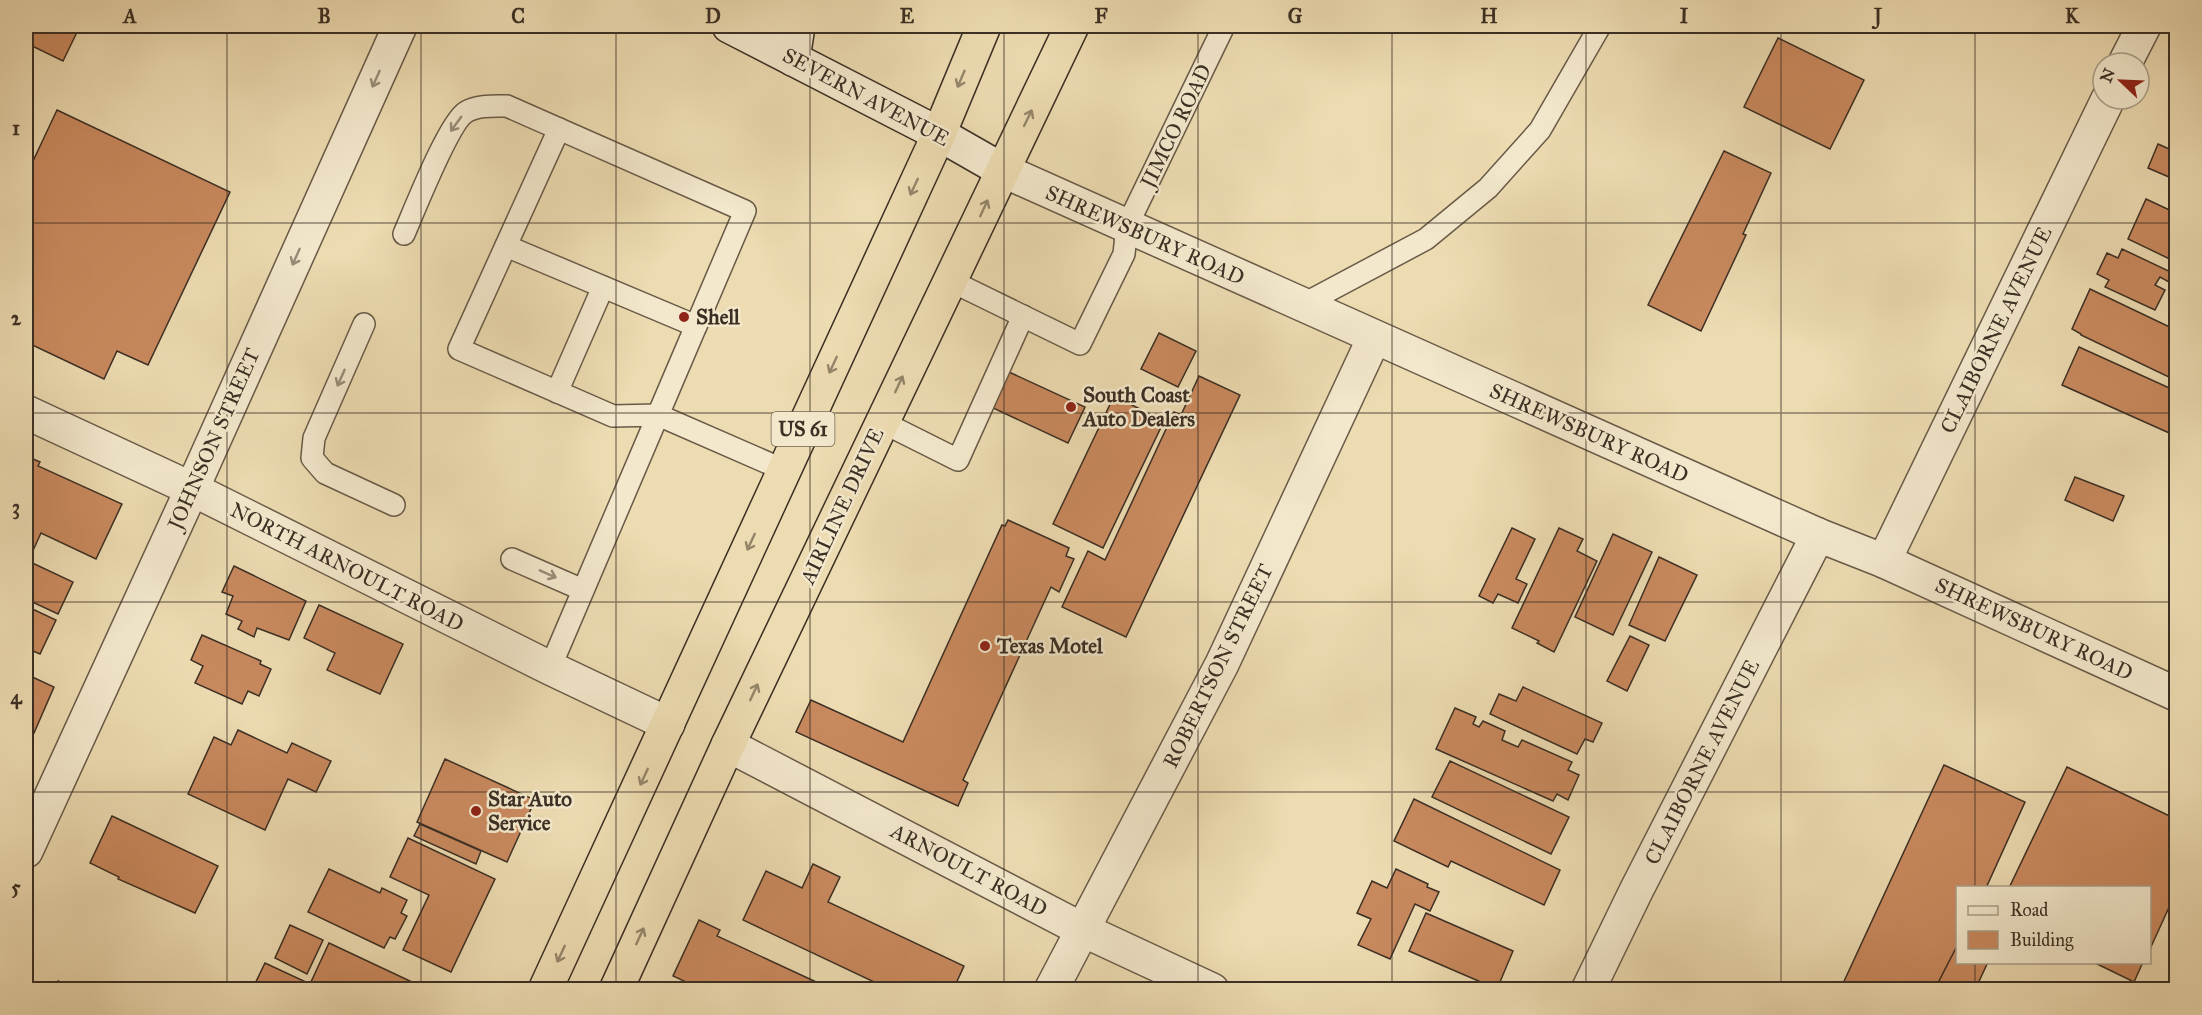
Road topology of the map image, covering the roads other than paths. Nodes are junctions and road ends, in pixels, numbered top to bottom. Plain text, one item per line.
1 (400, 26) edge
2 (729, 26) edge
3 (798, 26) edge
4 (984, 26) edge
5 (1072, 26) edge
6 (1224, 26) edge
7 (1600, 26) edge
8 (2144, 26) edge
9 (2131, 51) edge
10 (793, 59) junction
11 (2102, 111) edge
12 (559, 129) junction
13 (939, 134) junction
14 (1002, 170) junction
15 (1127, 226) junction
16 (404, 234) dead end
17 (506, 246) junction
18 (949, 280) junction
19 (603, 287) junction
20 (1302, 305) junction
21 (1023, 316) junction
22 (364, 324) dead end
23 (696, 326) junction
24 (1374, 338) junction
25 (557, 392) junction
26 (26, 412) edge
27 (658, 415) junction
28 (882, 422) junction
29 (784, 470) junction
30 (192, 489) junction
31 (394, 505) dead end
32 (1818, 535) junction
33 (512, 559) dead end
34 (1884, 561) junction
35 (583, 590) junction
36 (550, 668) junction
37 (2176, 694) edge
38 (668, 724) junction
39 (728, 745) junction
40 (26, 851) edge
41 (1083, 930) junction
42 (544, 990) edge
43 (616, 990) edge
44 (1051, 990) edge
45 (1212, 990) edge
46 (1588, 990) edge

1 -> 30 street, JOHNSON STREET
2 - 10 street, SEVERN AVENUE
3 - 10 street
4 -> 13 highway, US 61
14 -> 5 highway, AIRLINE DRIVE
6 - 15 lane, JIMCO ROAD
7 - 20 lane
8 - 9 street
10 - 13 street, SEVERN AVENUE
11 - 34 street, CLAIBORNE AVENUE
12 -> 16 lane
12 - 17 lane
12 - 23 lane
13 - 14 street, SEVERN AVENUE
13 -> 29 highway, US 61
14 - 15 street, SHREWSBURY ROAD
18 -> 14 highway, AIRLINE DRIVE
15 - 20 street, SHREWSBURY ROAD
15 - 21 lane, JIMCO ROAD
17 - 19 lane
17 - 25 lane
18 - 21 lane
28 -> 18 highway, AIRLINE DRIVE
19 - 23 lane
19 - 25 lane
20 - 24 street, SHREWSBURY ROAD
21 - 28 lane
22 -> 31 lane
23 - 27 lane
24 - 32 street, SHREWSBURY ROAD
24 - 41 street, ROBERTSON STREET
25 - 27 lane
26 - 30 street, NORTH ARNOULT ROAD
27 - 29 lane
27 - 35 lane
39 -> 28 highway, AIRLINE DRIVE
29 -> 38 highway, US 61
30 - 36 street, NORTH ARNOULT ROAD
30 - 40 street, JOHNSON STREET
32 - 34 street, SHREWSBURY ROAD
32 - 46 street, CLAIBORNE AVENUE
33 -> 35 lane
34 - 37 street, SHREWSBURY ROAD
35 - 36 lane
36 - 38 street, NORTH ARNOULT ROAD
38 -> 42 highway, US 61
39 - 41 street, ARNOULT ROAD
43 -> 39 highway, AIRLINE DRIVE
41 - 44 street, ROBERTSON STREET
41 - 45 street, ARNOULT ROAD

